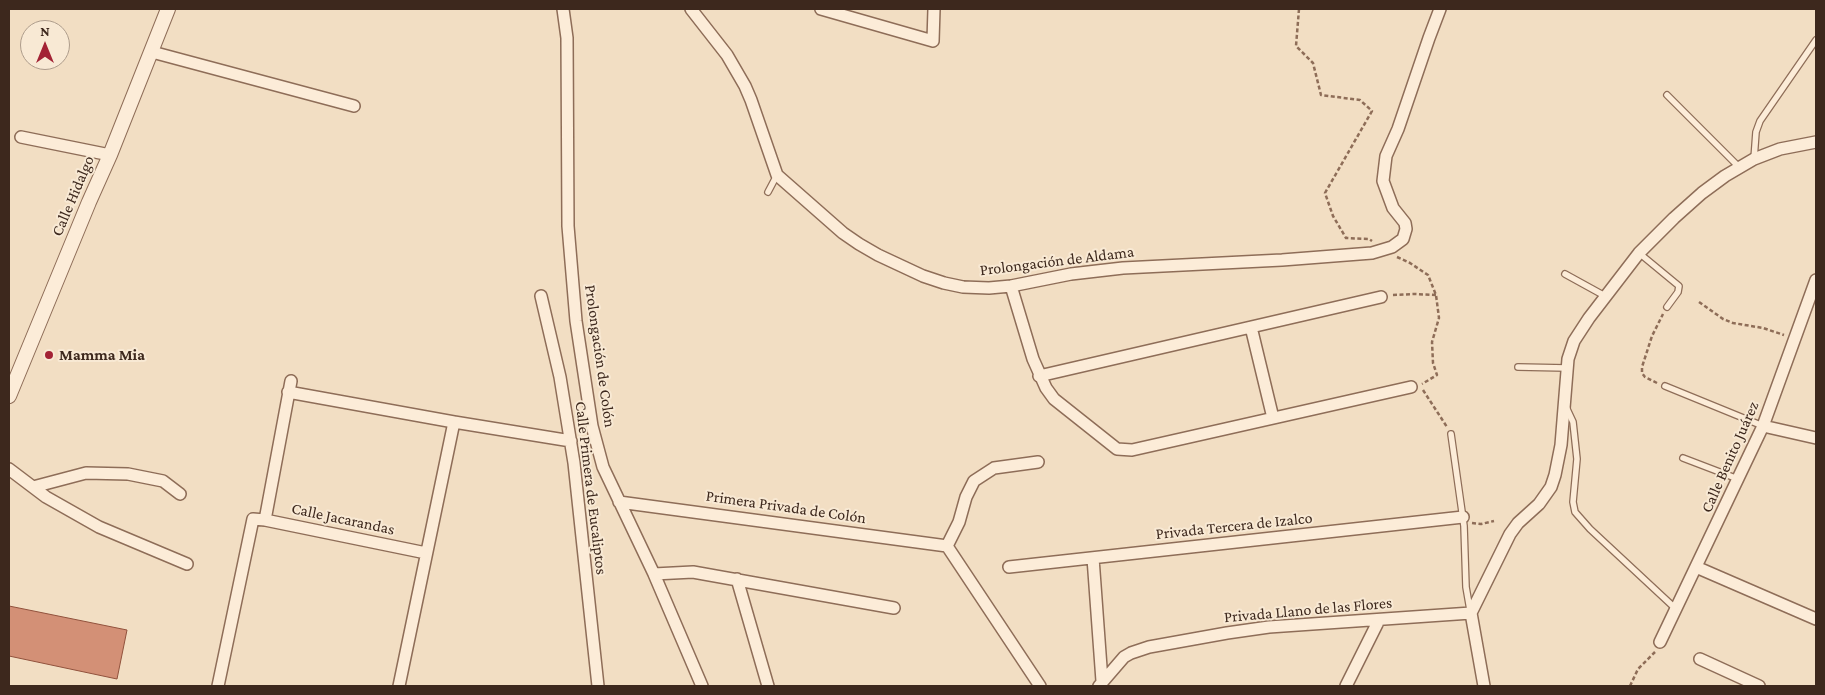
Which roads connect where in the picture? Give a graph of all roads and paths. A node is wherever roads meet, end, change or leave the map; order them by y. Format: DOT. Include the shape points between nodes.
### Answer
graph roads {
  1 [pos="168,9"];
  2 [pos="563,9"];
  3 [pos="691,9"];
  4 [pos="821,9"];
  5 [pos="934,9"];
  6 [pos="1299,9"];
  7 [pos="1440,9"];
  8 [pos="1816,40"];
  9 [pos="152,52"];
  10 [pos="1667,95"];
  11 [pos="354,106"];
  12 [pos="21,137"];
  13 [pos="1816,142"];
  14 [pos="110,155"];
  15 [pos="1754,159"];
  16 [pos="1739,167"];
  17 [pos="777,175"];
  18 [pos="768,192"];
  19 [pos="1382,251"];
  20 [pos="1640,253"];
  21 [pos="1565,274"];
  22 [pos="1816,280"];
  23 [pos="1011,286"];
  24 [pos="1436,294"];
  25 [pos="540,296"];
  26 [pos="1605,296"];
  27 [pos="1381,297"];
  28 [pos="1699,302"];
  29 [pos="1667,306"];
  30 [pos="1251,327"];
  31 [pos="1795,339"];
  32 [pos="1518,367"];
  33 [pos="1567,368"];
  34 [pos="1039,376"];
  35 [pos="1665,386"];
  36 [pos="1411,387"];
  37 [pos="9,396"];
  38 [pos="1564,403"];
  39 [pos="1273,418"];
  40 [pos="454,422"];
  41 [pos="1763,426"];
  42 [pos="1451,434"];
  43 [pos="1816,438"];
  44 [pos="570,441"];
  45 [pos="1682,458"];
  46 [pos="1038,462"];
  47 [pos="9,469"];
  48 [pos="1738,479"];
  49 [pos="33,487"];
  50 [pos="180,494"];
  51 [pos="619,502"];
  52 [pos="266,520"];
  53 [pos="1466,520"];
  54 [pos="1494,521"];
  55 [pos="947,546"];
  56 [pos="426,553"];
  57 [pos="1093,558"];
  58 [pos="187,564"];
  59 [pos="1009,567"];
  60 [pos="1696,567"];
  61 [pos="654,574"];
  62 [pos="737,579"];
  63 [pos="894,608"];
  64 [pos="1676,609"];
  65 [pos="1471,613"];
  66 [pos="1816,619"];
  67 [pos="1379,620"];
  68 [pos="1660,642"];
  69 [pos="1652,656"];
  70 [pos="1700,658"];
  71 [pos="1100,684"];
  72 [pos="218,686"];
  73 [pos="399,686"];
  74 [pos="598,686"];
  75 [pos="702,686"];
  76 [pos="768,686"];
  77 [pos="1040,686"];
  78 [pos="1346,686"];
  79 [pos="1484,686"];
  80 [pos="1630,686"];
  81 [pos="1759,686"];
  1 -- 9 [label="street, Calle Hidalgo"];
  2 -- 51 [label="street, Prolongación de Colón" via="567,48 568,226 576,322 592,426 603,467"];
  3 -- 17 [label="street" via="727,55 745,86"];
  4 -- 5 [label="street" via="933,41"];
  6 -- 19 [label="path" via="1296,46 1313,63 1321,95 1360,100 1372,112 1325,193 1346,238 1369,238"];
  7 -- 19 [label="street, Prolongación de Aldama" via="1386,156 1383,181 1393,208 1405,223 1406,233 1400,242"];
  8 -- 15 [label="lane" via="1760,121"];
  9 -- 11 [label="street"];
  9 -- 14 [label="street, Calle Hidalgo"];
  10 -- 16 [label="lane"];
  12 -- 14 [label="street"];
  13 -- 15 [label="street" via="1780,149"];
  14 -- 37 [label="street, Calle Hidalgo"];
  15 -- 16 [label="street"];
  16 -- 20 [label="street" via="1702,193"];
  17 -- 18 [label="lane"];
  17 -- 23 [label="street, Prolongación de Aldama" via="844,233 901,266 963,287"];
  19 -- 23 [label="street, Prolongación de Aldama" via="1123,268"];
  19 -- 24 [label="path" via="1428,275"];
  20 -- 26 [label="street"];
  20 -- 29 [label="lane" via="1679,286"];
  21 -- 26 [label="lane"];
  22 -- 31 [label="street, Calle Benito Juárez"];
  23 -- 34 [label="street"];
  24 -- 27 [label="path"];
  24 -- 42 [label="path" via="1439,318 1432,342 1437,375 1420,386"];
  25 -- 44 [label="street, Calle Primera de Eucaliptos" via="560,377"];
  26 -- 33 [label="street" via="1574,341"];
  27 -- 30 [label="street"];
  28 -- 31 [label="path" via="1724,320"];
  29 -- 35 [label="path" via="1642,366 1645,377"];
  30 -- 34 [label="street"];
  30 -- 39 [label="street"];
  31 -- 41 [label="street, Calle Benito Juárez"];
  32 -- 33 [label="lane"];
  33 -- 38 [label="street"];
  34 -- 39 [label="street" via="1054,399 1112,446 1124,450"];
  35 -- 41 [label="lane"];
  36 -- 39 [label="street"];
  38 -- 64 [label="lane" via="1572,422 1577,459 1575,512"];
  38 -- 65 [label="street" via="1558,460 1551,487 1510,534"];
  40 -- 44 [label="street"];
  40 -- 52 [label="street" via="289,386"];
  40 -- 56 [label="street"];
  41 -- 43 [label="street"];
  41 -- 48 [label="street, Calle Benito Juárez"];
  42 -- 53 [label="lane"];
  44 -- 74 [label="street, Calle Primera de Eucaliptos"];
  45 -- 48 [label="lane"];
  46 -- 55 [label="street" via="994,468 974,481"];
  47 -- 49 [label="street"];
  48 -- 60 [label="street, Calle Benito Juárez"];
  49 -- 50 [label="street" via="86,473 128,474 163,481"];
  49 -- 58 [label="street" via="99,527"];
  51 -- 55 [label="street, Primera Privada de Colón"];
  51 -- 61 [label="street, Prolongación de Colón"];
  52 -- 56 [label="street, Calle Jacarandas"];
  52 -- 72 [label="street, Calle Jacarandas" via="253,519"];
  53 -- 54 [label="path" via="1482,524"];
  53 -- 57 [label="street, Privada Tercera de Izalco"];
  53 -- 65 [label="lane" via="1466,586"];
  55 -- 77 [label="street"];
  56 -- 73 [label="street"];
  57 -- 59 [label="street, Privada Tercera de Izalco"];
  57 -- 71 [label="street"];
  60 -- 64 [label="street, Calle Benito Juárez"];
  60 -- 66 [label="street"];
  61 -- 62 [label="street" via="692,572"];
  61 -- 75 [label="street, Prolongación de Colón"];
  62 -- 63 [label="street"];
  62 -- 76 [label="street"];
  64 -- 68 [label="street, Calle Benito Juárez"];
  65 -- 67 [label="street, Privada Llano de las Flores"];
  65 -- 79 [label="street"];
  67 -- 71 [label="street, Privada Llano de las Flores" via="1269,627 1149,647 1124,657"];
  67 -- 78 [label="street"];
  69 -- 80 [label="path" via="1638,669"];
  70 -- 81 [label="street"];
}
